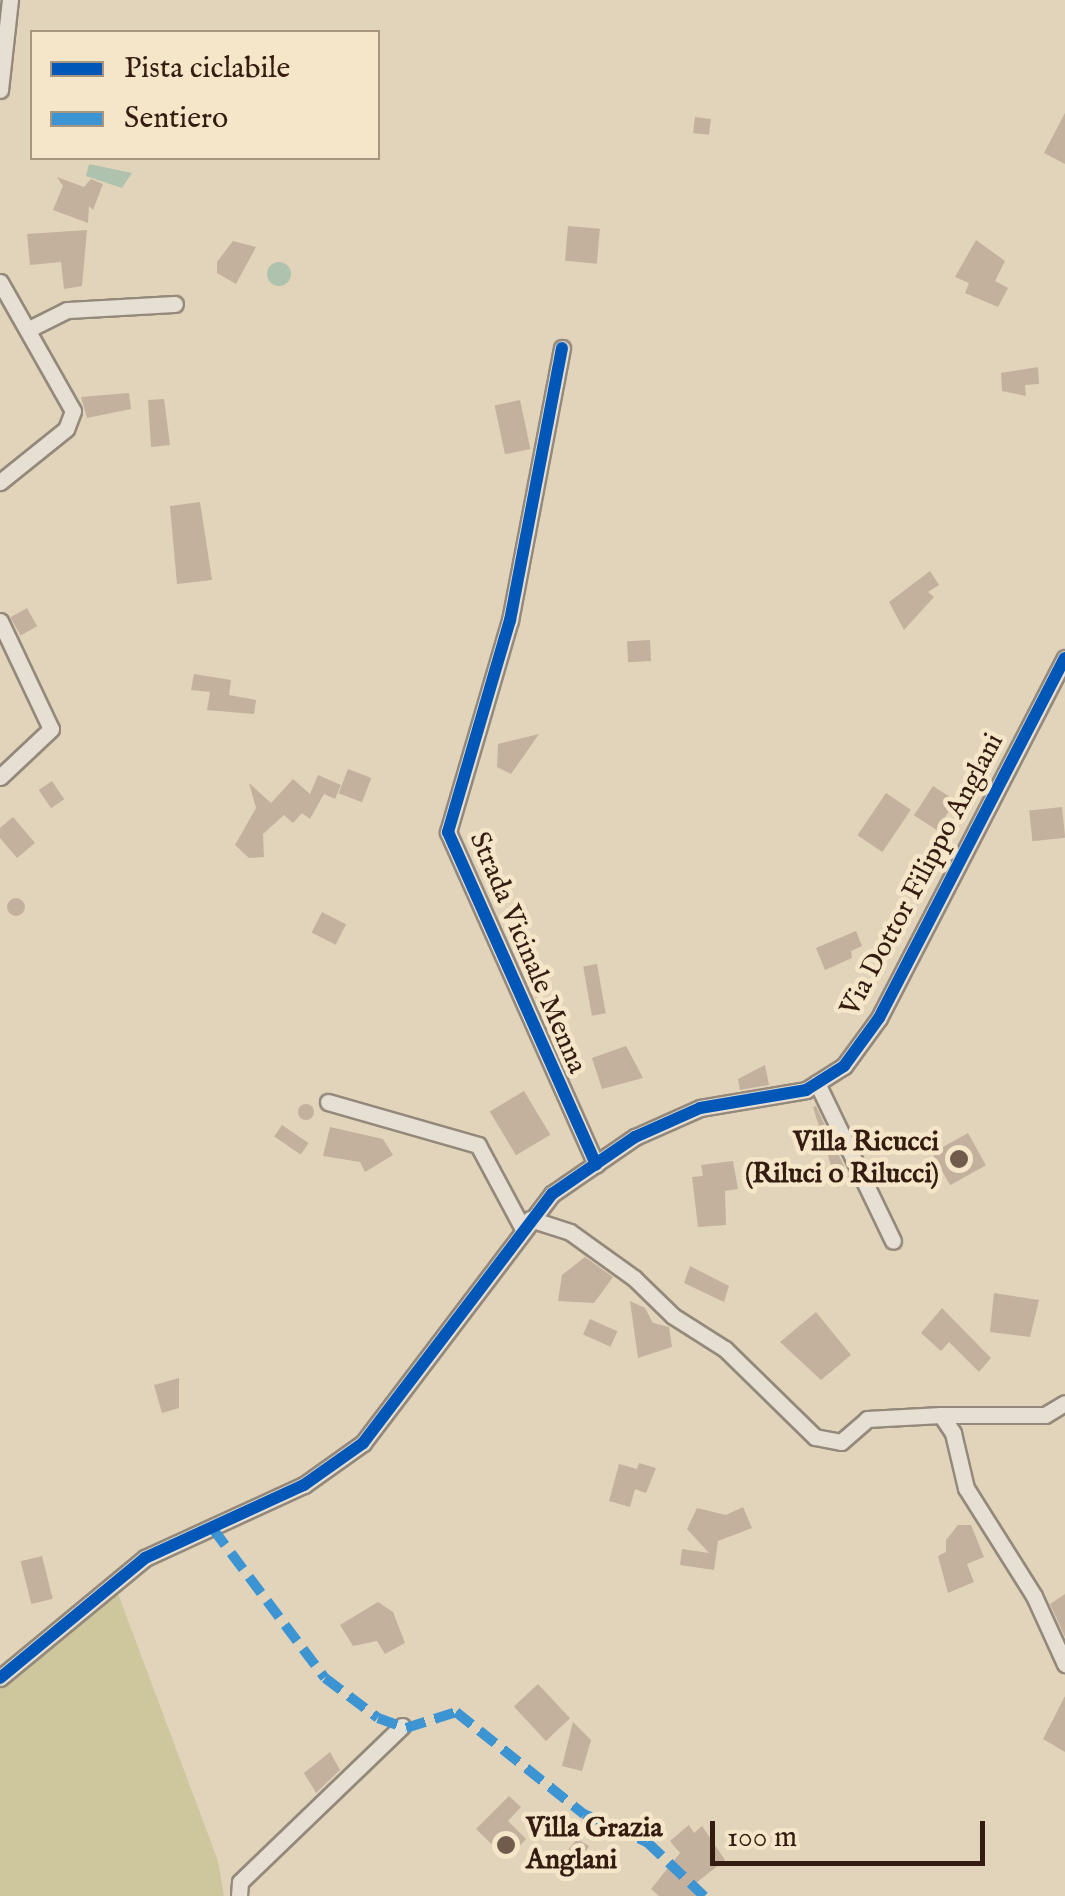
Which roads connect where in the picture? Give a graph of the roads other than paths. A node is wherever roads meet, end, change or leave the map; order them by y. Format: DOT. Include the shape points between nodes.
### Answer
graph roads {
  1 [pos="10,0"];
  2 [pos="0,90"];
  3 [pos="0,282"];
  4 [pos="175,304"];
  5 [pos="28,329"];
  6 [pos="562,348"];
  7 [pos="0,482"];
  8 [pos="0,621"];
  9 [pos="1065,658"];
  10 [pos="0,777"];
  11 [pos="817,1083"];
  12 [pos="328,1102"];
  13 [pos="596,1164"];
  14 [pos="526,1224"];
  15 [pos="893,1240"];
  16 [pos="1065,1403"];
  17 [pos="941,1416"];
  18 [pos="1065,1664"];
  19 [pos="0,1678"];
  20 [pos="402,1726"];
  21 [pos="239,1896"];
  1 -- 2 [label="street"];
  3 -- 5 [label="street"];
  4 -- 5 [label="street" via="67,310"];
  5 -- 7 [label="street" via="73,411 66,430"];
  6 -- 13 [label="street, Strada Vicinale Menna" via="510,620 448,832"];
  8 -- 10 [label="street" via="52,729"];
  9 -- 11 [label="street, Via Dottor Filippo Anglani" via="880,1018 844,1066"];
  11 -- 13 [label="street, Via Dottor Filippo Anglani" via="700,1108 635,1136"];
  11 -- 15 [label="street"];
  12 -- 14 [label="street" via="478,1145"];
  13 -- 14 [label="street, Via Dottor Filippo Anglani" via="552,1194"];
  14 -- 17 [label="street" via="570,1232 634,1278 673,1316 725,1349 815,1436 840,1442 867,1419"];
  14 -- 19 [label="street, Via Dottor Filippo Anglani" via="363,1443 304,1485 145,1558"];
  16 -- 17 [label="street" via="1045,1415"];
  17 -- 18 [label="street" via="953,1433 966,1488 1034,1596"];
  20 -- 21 [label="street" via="240,1882"];
}
